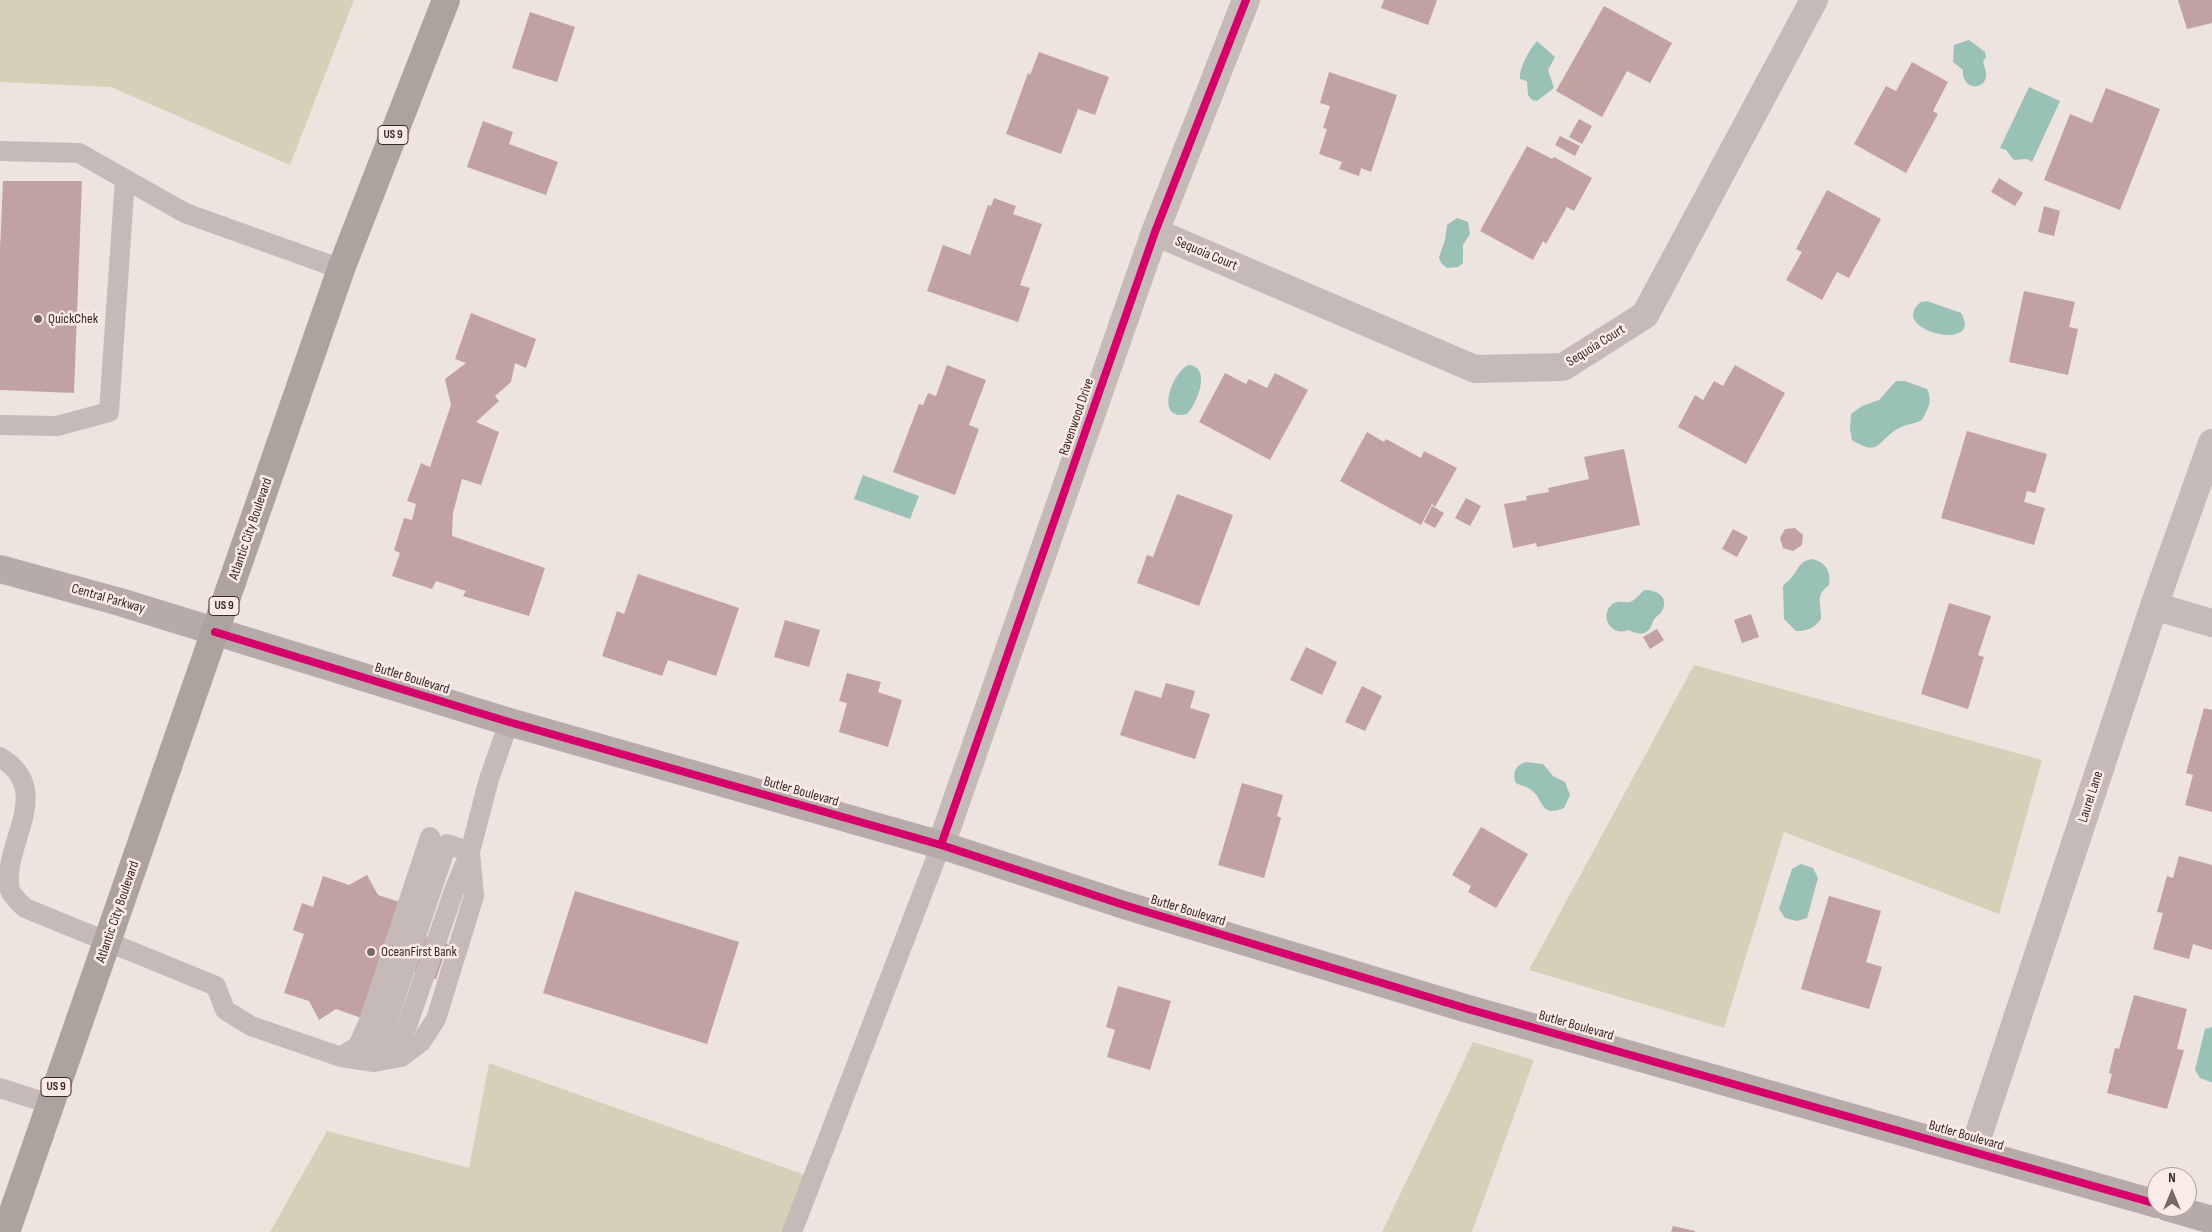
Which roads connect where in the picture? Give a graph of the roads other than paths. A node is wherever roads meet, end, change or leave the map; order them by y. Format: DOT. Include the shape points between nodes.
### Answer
graph roads {
  1 [pos="446,0"];
  2 [pos="1246,0"];
  3 [pos="1814,0"];
  4 [pos="0,151"];
  5 [pos="125,179"];
  6 [pos="1155,232"];
  7 [pos="341,269"];
  8 [pos="0,425"];
  9 [pos="2212,444"];
  10 [pos="0,569"];
  11 [pos="2154,606"];
  12 [pos="2212,623"];
  13 [pos="215,632"];
  14 [pos="509,722"];
  15 [pos="0,757"];
  16 [pos="941,846"];
  17 [pos="470,852"];
  18 [pos="107,942"];
  19 [pos="341,1057"];
  20 [pos="0,1088"];
  21 [pos="50,1104"];
  22 [pos="1973,1151"];
  23 [pos="2147,1201"];
  24 [pos="2197,1216"];
  25 [pos="2212,1220"];
  26 [pos="6,1232"];
  27 [pos="792,1232"];
  1 -- 7 [label="highway, Atlantic City Boulevard / US 9"];
  2 -- 6 [label="street, Ravenwood Drive"];
  3 -- 6 [label="street, Sequoia Court" via="1646,315 1563,367 1475,369"];
  4 -- 5 [label="lane" via="79,153"];
  5 -- 7 [label="lane" via="185,213"];
  5 -- 8 [label="lane" via="109,412 57,426"];
  6 -- 16 [label="street, Ravenwood Drive"];
  7 -- 13 [label="highway, Atlantic City Boulevard / US 9"];
  9 -- 11 [label="street, Laurel Lane"];
  10 -- 13 [label="street, Central Parkway"];
  11 -- 12 [label="street"];
  11 -- 22 [label="street, Laurel Lane"];
  13 -- 14 [label="street, Butler Boulevard"];
  13 -- 18 [label="highway, Atlantic City Boulevard / US 9"];
  14 -- 16 [label="street, Butler Boulevard"];
  14 -- 17 [label="lane" via="489,779"];
  15 -- 18 [label="lane" via="8,762 22,782 25,805 6,868 10,891 24,908"];
  16 -- 22 [label="street, Butler Boulevard" via="1468,1009"];
  16 -- 27 [label="lane"];
  17 -- 19 [label="lane" via="439,840 383,1034 367,1051"];
  17 -- 19 [label="lane" via="474,896 436,1019 421,1042 401,1057 374,1062"];
  18 -- 19 [label="lane" via="216,986 226,1010 251,1026"];
  18 -- 21 [label="highway, Atlantic City Boulevard / US 9"];
  20 -- 21 [label="lane"];
  21 -- 26 [label="highway, Atlantic City Boulevard / US 9"];
  22 -- 23 [label="street, Butler Boulevard"];
  24 -- 25 [label="street"];
}
